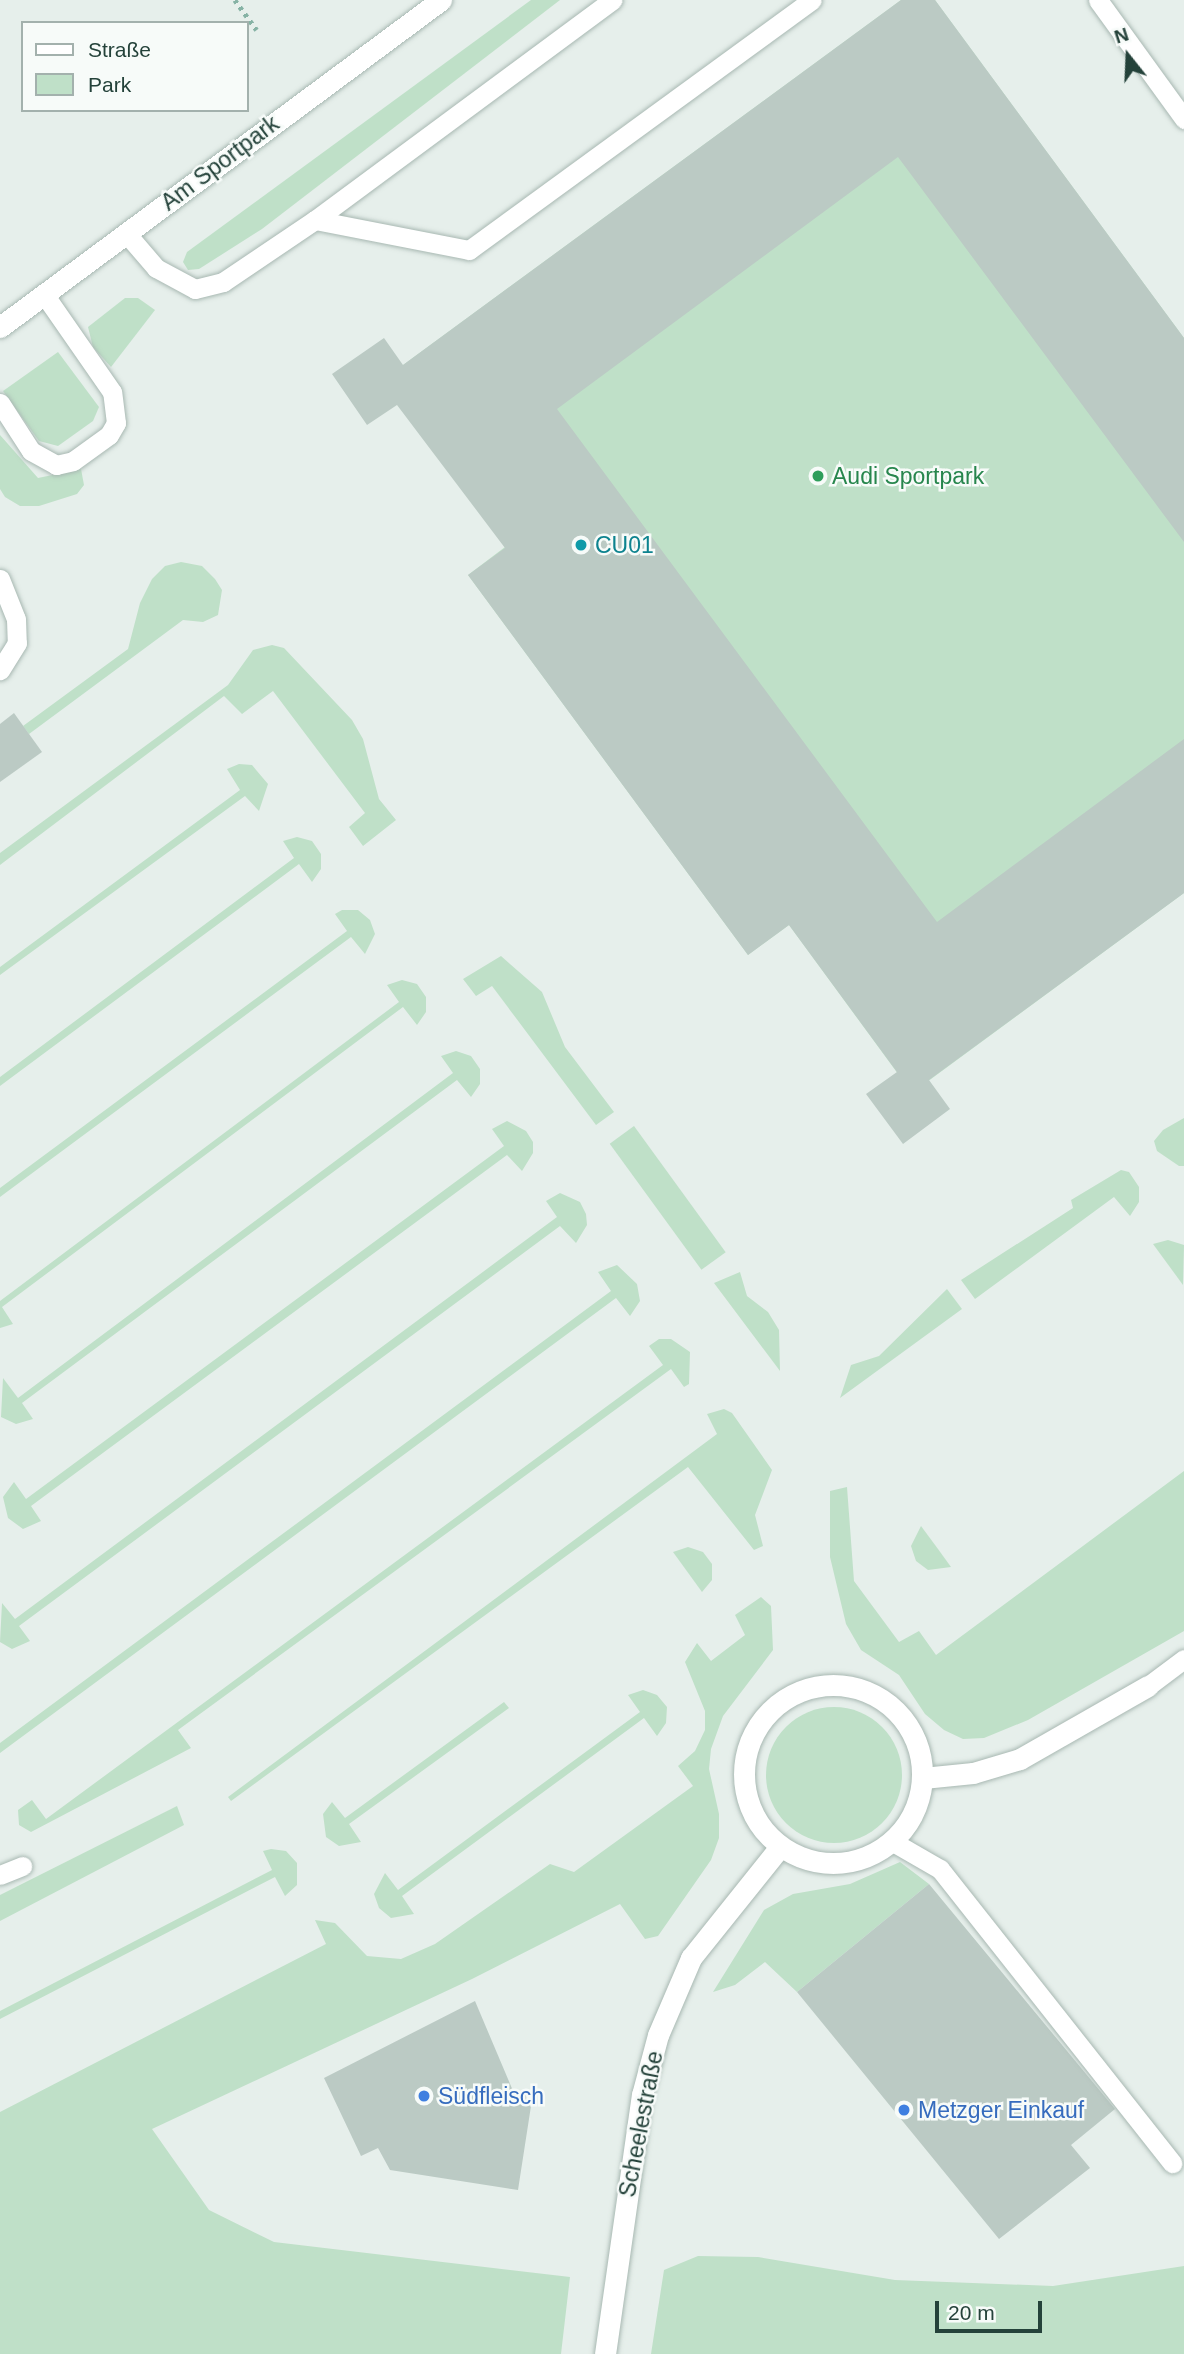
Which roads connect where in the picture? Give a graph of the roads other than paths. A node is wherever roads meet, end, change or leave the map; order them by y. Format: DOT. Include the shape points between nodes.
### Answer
graph roads {
  1 [pos="441,0"];
  2 [pos="612,0"];
  3 [pos="812,0"];
  4 [pos="1098,0"];
  5 [pos="1184,119"];
  6 [pos="315,220"];
  7 [pos="126,233"];
  8 [pos="44,294"];
  9 [pos="0,327"];
  10 [pos="0,403"];
  11 [pos="0,579"];
  12 [pos="0,670"];
  13 [pos="1184,1660"];
  14 [pos="1148,1686"];
  15 [pos="923,1778"];
  16 [pos="892,1842"];
  17 [pos="780,1847"];
  18 [pos="22,1866"];
  19 [pos="0,1875"];
  20 [pos="1172,2163"];
  21 [pos="605,2354"];
  1 -- 7 [label="street, Am Sportpark"];
  2 -- 6 [label="lane"];
  3 -- 6 [label="lane" via="469,250"];
  4 -- 5 [label="lane"];
  6 -- 7 [label="lane" via="223,282 195,289 156,268"];
  7 -- 8 [label="street, Am Sportpark"];
  8 -- 9 [label="street, Am Sportpark"];
  8 -- 10 [label="lane" via="112,393 116,423 109,435 91,448 56,465 32,451"];
  11 -- 12 [label="lane" via="16,619 17,643"];
  13 -- 14 [label="lane"];
  14 -- 15 [label="street" via="1020,1759 973,1773"];
  15 -- 16 [label="street" via="919,1802"];
  15 -- 17 [label="street" via="919,1748 905,1720 883,1700 855,1687 825,1685 795,1693 769,1710 752,1736 743,1766 746,1796 758,1825"];
  16 -- 17 [label="street" via="867,1858 837,1864 807,1861"];
  16 -- 20 [label="lane" via="940,1869"];
  17 -- 21 [label="street, Scheelestraße" via="691,1958 658,2035 642,2095"];
  18 -- 19 [label="lane"];
}
